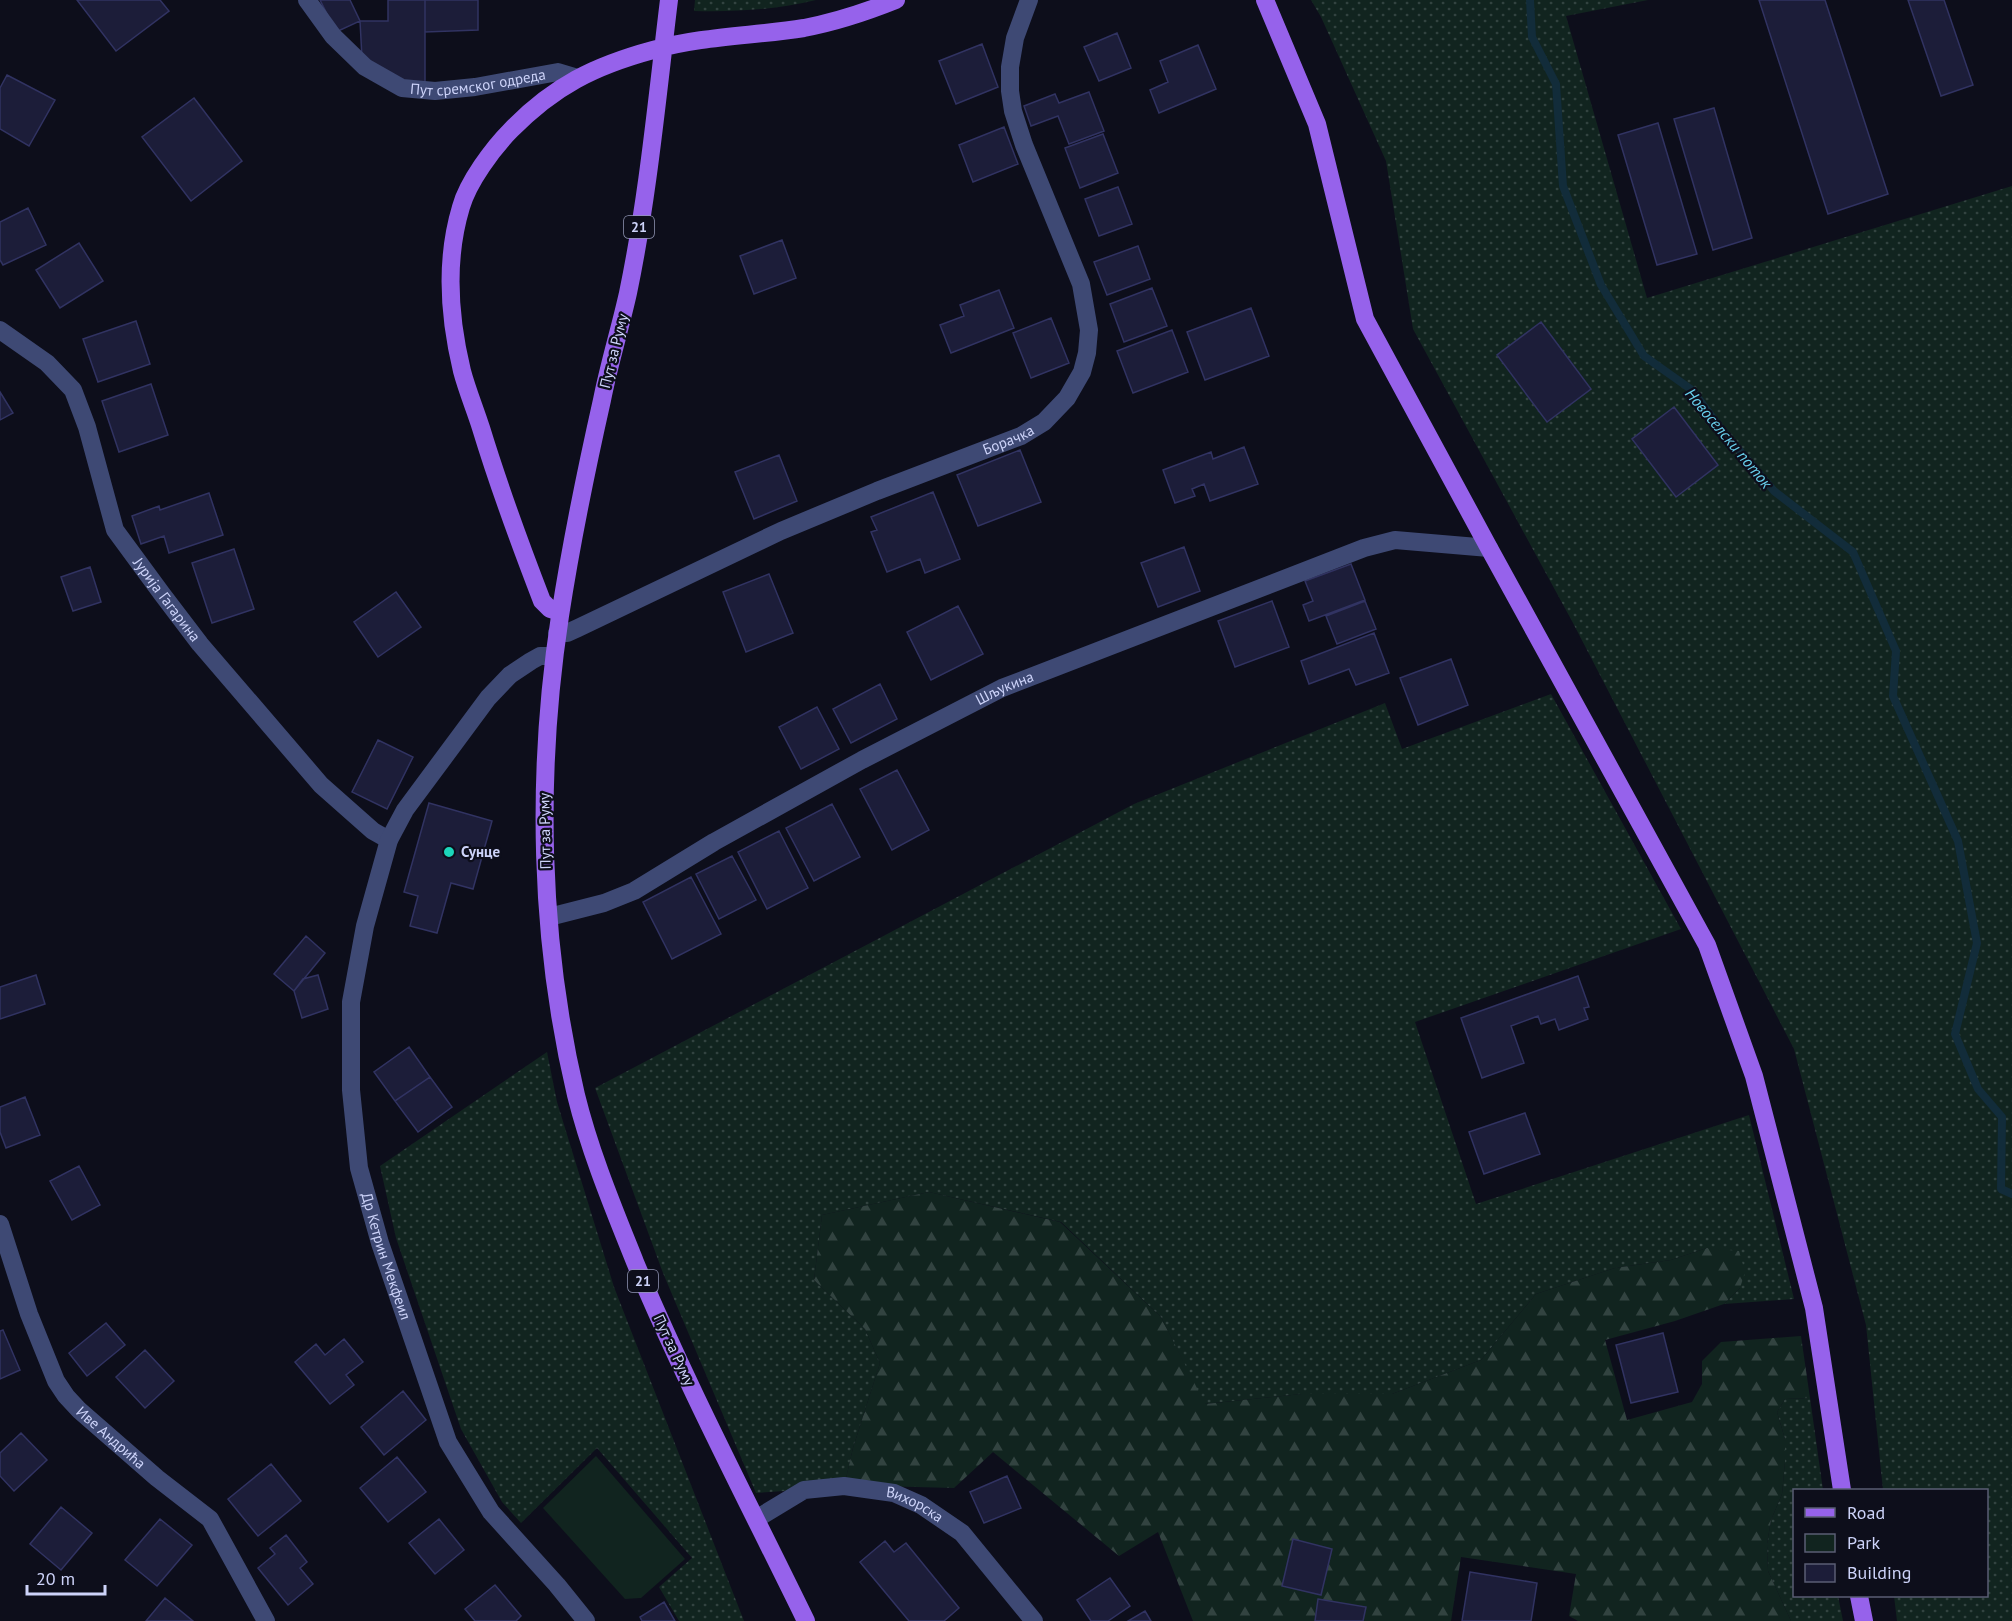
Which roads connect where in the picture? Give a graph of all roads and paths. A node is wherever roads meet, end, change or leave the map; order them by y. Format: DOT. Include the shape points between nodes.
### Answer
graph roads {
  1 [pos="307,0"];
  2 [pos="896,0"];
  3 [pos="1029,0"];
  4 [pos="1265,0"];
  5 [pos="669,1"];
  6 [pos="578,78"];
  7 [pos="0,330"];
  8 [pos="1489,548"];
  9 [pos="560,612"];
  10 [pos="557,633"];
  11 [pos="554,656"];
  12 [pos="389,840"];
  13 [pos="549,917"];
  14 [pos="0,1224"];
  15 [pos="1842,1489"];
  16 [pos="756,1518"];
  17 [pos="1858,1597"];
  18 [pos="266,1621"];
  19 [pos="586,1621"];
  20 [pos="806,1621"];
  21 [pos="1034,1621"];
  22 [pos="1864,1621"];
  1 -- 6 [label="street, Пут сремског одреда" via="333,36 365,67 402,88 465,88 558,72"];
  2 -- 6 [label="main road" via="864,13 804,28 656,49"];
  3 -- 10 [label="street, Борачка" via="1010,67 1013,111 1081,284 1089,330 1082,372 1066,398 1044,422 1021,436 802,522 572,630"];
  4 -- 8 [label="main road" via="1317,124 1365,319"];
  5 -- 9 [label="main road, Пут за Руму / 21" via="628,292 602,398"];
  6 -- 9 [label="main road" via="530,111 495,147 461,205 451,262 451,302 463,373 498,486 542,602"];
  7 -- 12 [label="street, Јурија Гагарина" via="47,363 73,390 115,530 207,653 321,785 373,831"];
  8 -- 13 [label="street, Шљукина" via="1395,540 1364,548 1002,688 842,771 634,891"];
  8 -- 15 [label="main road" via="1707,945 1754,1076 1814,1308"];
  9 -- 10 [label="main road, Пут за Руму / 21"];
  10 -- 11 [label="main road, Пут за Руму / 21"];
  11 -- 12 [label="street, Др Кетрин Мекфеил" via="531,661 510,675 488,698 405,810"];
  11 -- 13 [label="main road, Пут за Руму / 21" via="544,796"];
  12 -- 19 [label="street, Др Кетрин Мекфеил" via="365,926 351,1002 351,1090 359,1168 380,1243 448,1442 491,1512"];
  13 -- 16 [label="main road, Пут за Руму / 21" via="562,1021 594,1158 649,1294"];
  14 -- 18 [label="street, Иве Андрића" via="29,1314 66,1396 156,1478 210,1519"];
  16 -- 20 [label="main road, Пут за Руму / 21"];
  16 -- 21 [label="street, Вихорска" via="804,1490 844,1486 894,1493 921,1505 962,1533"];
  17 -- 22 [label="main road"];
}
